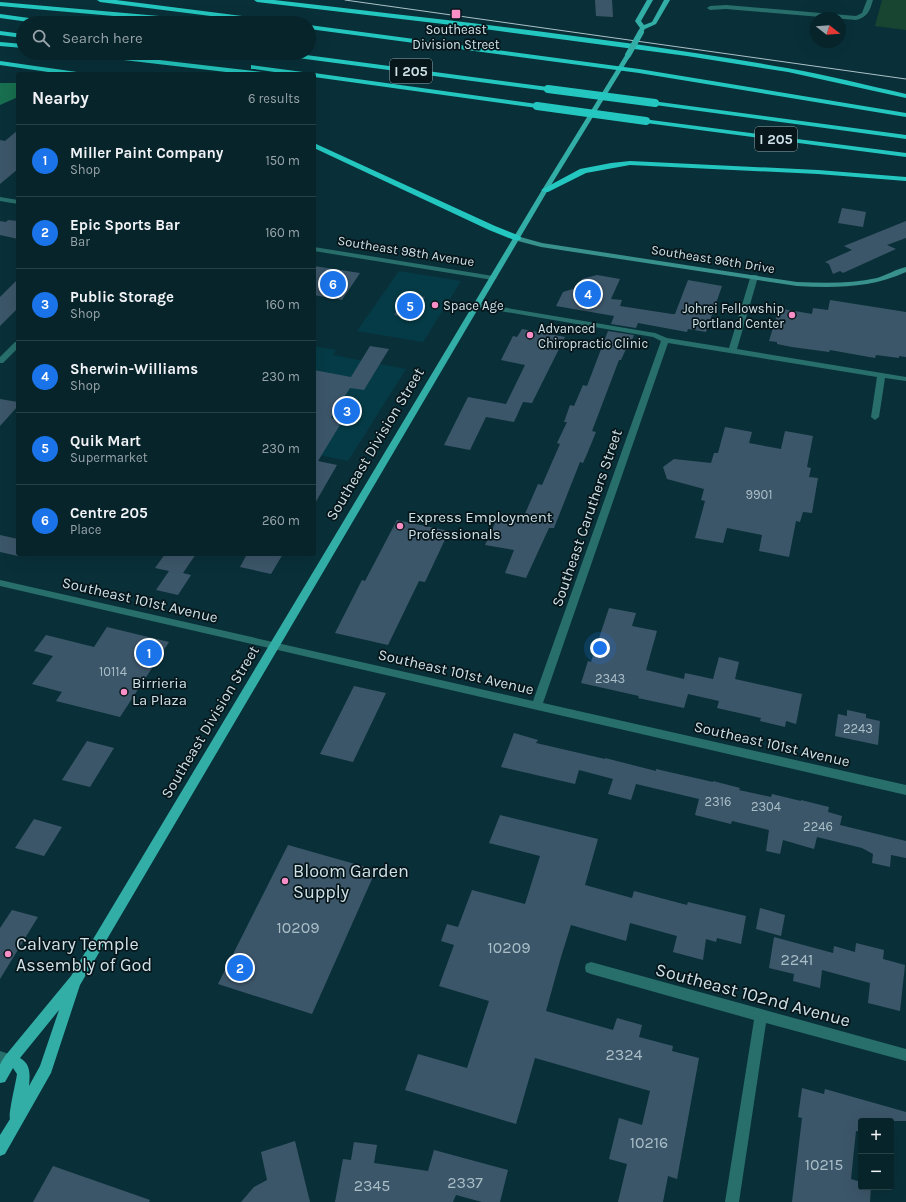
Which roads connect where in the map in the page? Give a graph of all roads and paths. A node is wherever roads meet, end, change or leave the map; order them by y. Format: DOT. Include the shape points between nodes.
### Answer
graph roads {
  1 [pos="100,0"];
  2 [pos="257,0"];
  3 [pos="650,0"];
  4 [pos="667,0"];
  5 [pos="870,0"];
  6 [pos="0,4"];
  7 [pos="710,8"];
  8 [pos="0,16"];
  9 [pos="136,16"];
  10 [pos="227,16"];
  11 [pos="16,18"];
  12 [pos="316,28"];
  13 [pos="642,30"];
  14 [pos="0,33"];
  15 [pos="16,35"];
  16 [pos="0,44"];
  17 [pos="16,45"];
  18 [pos="316,58"];
  19 [pos="141,60"];
  20 [pos="200,60"];
  21 [pos="0,63"];
  22 [pos="620,68"];
  23 [pos="62,72"];
  24 [pos="245,72"];
  25 [pos="288,72"];
  26 [pos="316,76"];
  27 [pos="316,80"];
  28 [pos="348,81"];
  29 [pos="906,96"];
  30 [pos="906,115"];
  31 [pos="906,137"];
  32 [pos="316,146"];
  33 [pos="906,156"];
  34 [pos="906,179"];
  35 [pos="545,190"];
  36 [pos="0,199"];
  37 [pos="16,202"];
  38 [pos="517,238"];
  39 [pos="316,249"];
  40 [pos="906,269"];
  41 [pos="754,277"];
  42 [pos="493,278"];
  43 [pos="477,305"];
  44 [pos="664,340"];
  45 [pos="16,346"];
  46 [pos="732,351"];
  47 [pos="0,362"];
  48 [pos="881,375"];
  49 [pos="906,379"];
  50 [pos="875,417"];
  51 [pos="0,583"];
  52 [pos="274,646"];
  53 [pos="537,706"];
  54 [pos="906,790"];
  55 [pos="591,968"];
  56 [pos="76,980"];
  57 [pos="761,1016"];
  58 [pos="906,1055"];
  59 [pos="5,1058"];
  60 [pos="0,1077"];
  61 [pos="10,1131"];
  62 [pos="0,1149"];
  63 [pos="732,1202"];
  1 -- 10 [label="highway"];
  2 -- 29 [label="highway" via="703,56 788,70"];
  3 -- 13 [label="main road, Southeast Division Street" via="638,21"];
  4 -- 13 [label="main road, Southeast Division Street" via="654,23"];
  5 -- 7 [label="street" via="866,13 860,17"];
  6 -- 9 [label="highway"];
  8 -- 11 [label="highway"];
  12 -- 22 [label="highway"];
  13 -- 22 [label="main road, Southeast Division Street, bridge"];
  14 -- 15 [label="highway"];
  16 -- 17 [label="highway"];
  18 -- 31 [label="highway, I 205, bridge"];
  19 -- 24 [label="highway"];
  20 -- 25 [label="highway"];
  21 -- 23 [label="highway"];
  22 -- 30 [label="highway"];
  22 -- 35 [label="main road, Southeast Division Street"];
  26 -- 28 [label="highway, I 205"];
  27 -- 28 [label="highway"];
  28 -- 33 [label="highway, I 205, bridge"];
  32 -- 38 [label="highway"];
  34 -- 35 [label="highway" via="811,171 630,163 611,164 582,171"];
  35 -- 38 [label="main road, Southeast Division Street"];
  36 -- 37 [label="street"];
  38 -- 41 [label="street, Southeast 96th Drive" via="541,245"];
  38 -- 42 [label="main road, Southeast Division Street"];
  39 -- 42 [label="street, Southeast 98th Avenue"];
  40 -- 41 [label="street, Southeast 96th Drive" via="876,280 843,284 812,285"];
  41 -- 46 [label="street"];
  42 -- 43 [label="main road, Southeast Division Street"];
  43 -- 44 [label="street" via="655,335"];
  43 -- 52 [label="main road, Southeast Division Street"];
  44 -- 46 [label="street"];
  44 -- 53 [label="street, Southeast Caruthers Street"];
  45 -- 47 [label="street"];
  46 -- 48 [label="street"];
  48 -- 49 [label="street"];
  48 -- 50 [label="street"];
  51 -- 52 [label="street, Southeast 101st Avenue"];
  52 -- 53 [label="street, Southeast 101st Avenue"];
  52 -- 56 [label="main road, Southeast Division Street"];
  53 -- 54 [label="street, Southeast 101st Avenue"];
  55 -- 57 [label="street, Southeast 102nd Avenue"];
  56 -- 59 [label="main road, Southeast Division Street"];
  56 -- 61 [label="main road, Southeast Division Street" via="46,1069"];
  57 -- 58 [label="street, Southeast 102nd Avenue"];
  57 -- 63 [label="street"];
  59 -- 60 [label="main road, Southeast Division Street"];
  59 -- 61 [label="main road" via="18,1064 24,1073"];
  61 -- 62 [label="main road, Southeast Division Street"];
}
